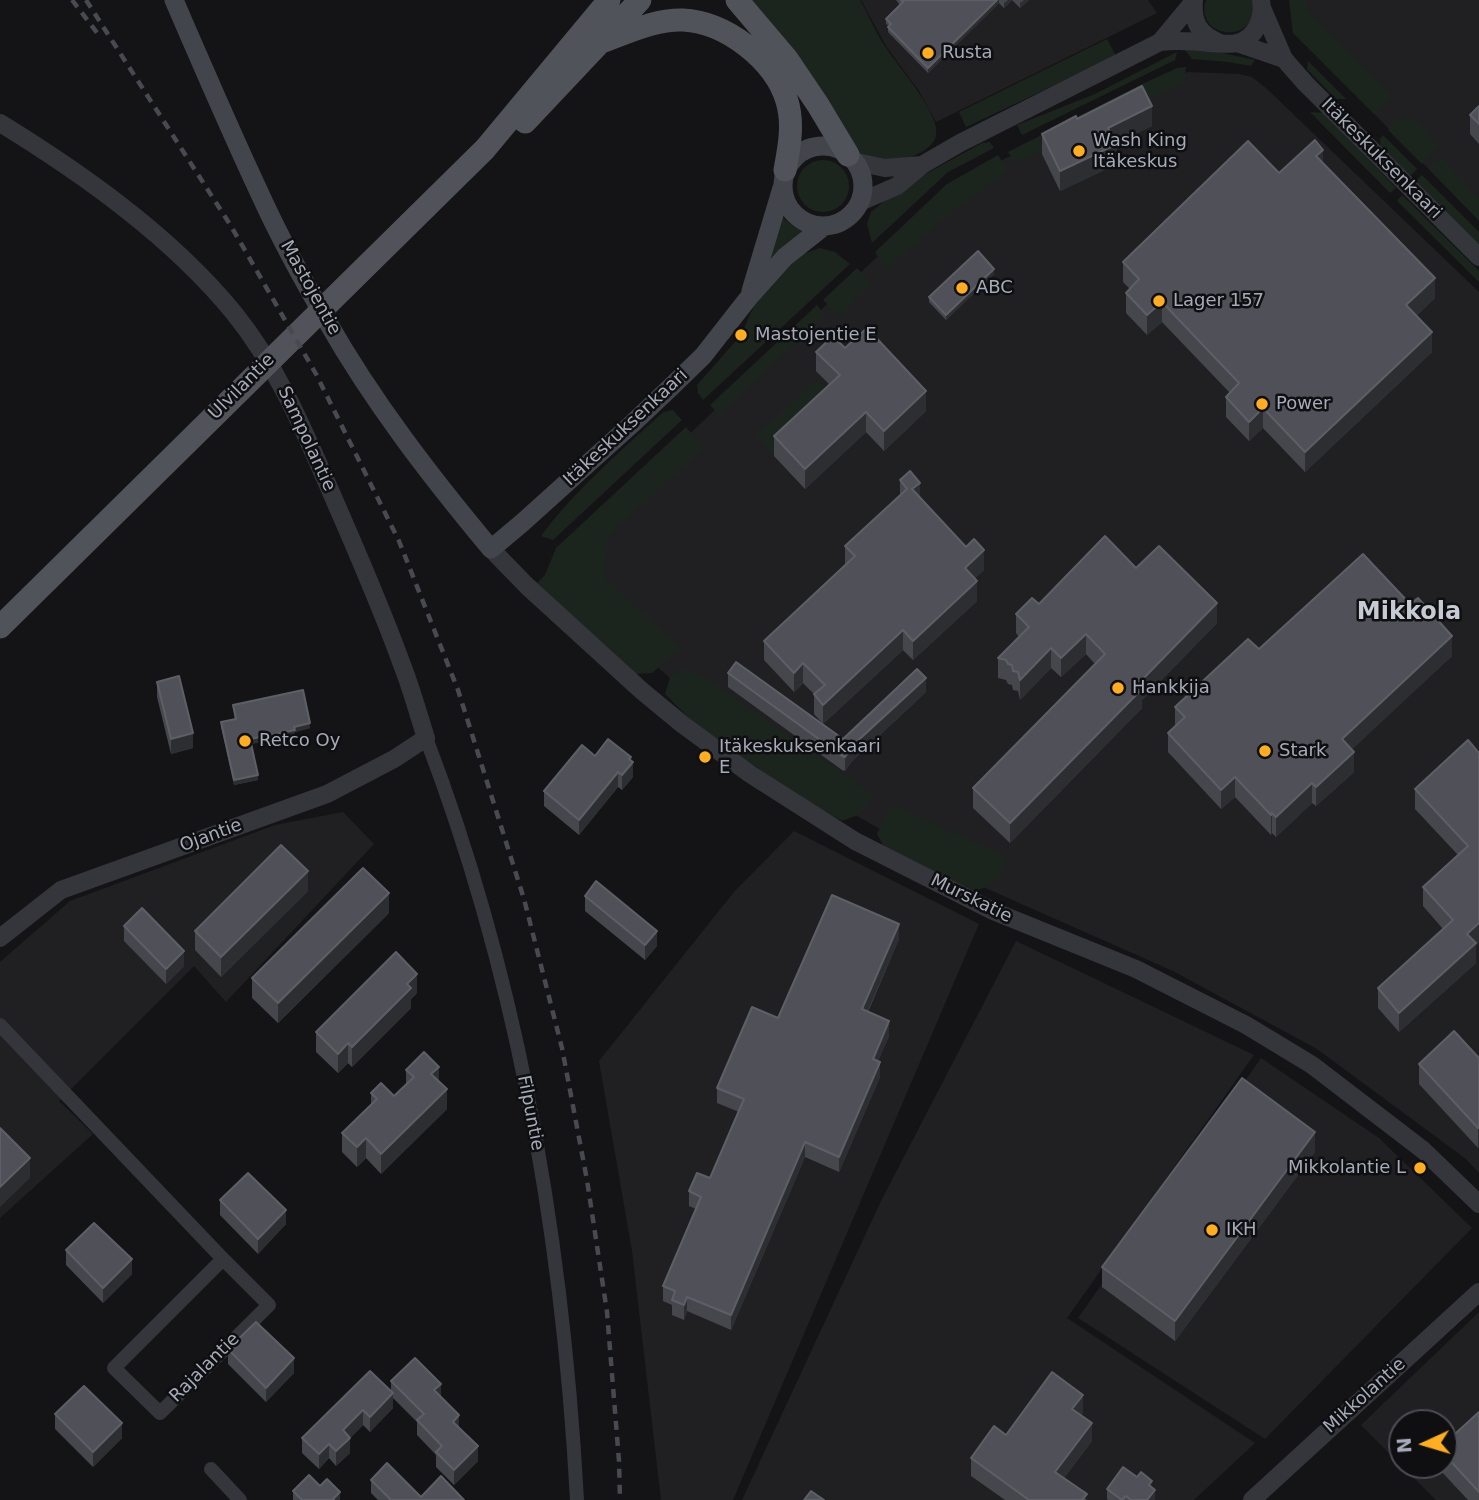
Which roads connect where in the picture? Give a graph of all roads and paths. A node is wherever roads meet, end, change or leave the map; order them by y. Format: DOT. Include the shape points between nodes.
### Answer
graph roads {
  1 [pos="174,0"];
  2 [pos="640,0"];
  3 [pos="737,0"];
  4 [pos="1194,1"];
  5 [pos="1262,5"];
  6 [pos="602,6"];
  7 [pos="601,42"];
  8 [pos="1160,43"];
  9 [pos="1228,43"];
  10 [pos="1284,59"];
  11 [pos="0,123"];
  12 [pos="485,149"];
  13 [pos="852,158"];
  14 [pos="922,165"];
  15 [pos="784,179"];
  16 [pos="860,202"];
  17 [pos="823,227"];
  18 [pos="1479,257"];
  19 [pos="750,296"];
  20 [pos="491,549"];
  21 [pos="0,627"];
  22 [pos="426,738"];
  23 [pos="0,939"];
  24 [pos="0,1025"];
  25 [pos="1479,1204"];
  26 [pos="223,1259"];
  27 [pos="1479,1292"];
  28 [pos="211,1469"];
  29 [pos="240,1500"];
  30 [pos="577,1500"];
  31 [pos="1252,1500"];
  1 -- 20 [label="main road, Mastojentie" via="261,196 328,323 404,439"];
  2 -- 7 [label="main road, Ulvilantie"];
  3 -- 13 [label="main road" via="787,59"];
  4 -- 8 [label="street, Itäkeskuksenkaari"];
  4 -- 9 [label="street" via="1198,27 1208,37"];
  5 -- 9 [label="street" via="1259,25 1250,36"];
  5 -- 10 [label="street, Itäkeskuksenkaari"];
  6 -- 12 [label="main road, Ulvilantie"];
  7 -- 12 [label="main road, Ulvilantie" via="526,121"];
  7 -- 15 [label="main road" via="657,22 684,20 727,32 747,46 767,66 787,101 791,120"];
  8 -- 9 [label="street, Itäkeskuksenkaari"];
  8 -- 14 [label="street, Itäkeskuksenkaari"];
  9 -- 10 [label="street, Itäkeskuksenkaari"];
  10 -- 18 [label="street, Itäkeskuksenkaari"];
  11 -- 22 [label="street, Sampolantie" via="87,179 159,237 192,266 259,345 338,509 401,662"];
  12 -- 21 [label="main road, Ulvilantie"];
  13 -- 14 [label="street, Itäkeskuksenkaari" via="885,168"];
  13 -- 15 [label="main road" via="837,148 813,147 792,160"];
  13 -- 16 [label="main road" via="862,175"];
  14 -- 16 [label="street, Itäkeskuksenkaari" via="897,186"];
  15 -- 17 [label="main road" via="786,203 794,216"];
  15 -- 19 [label="main road, Itäkeskuksenkaari"];
  16 -- 17 [label="main road" via="850,217"];
  17 -- 19 [label="main road, Itäkeskuksenkaari" via="785,257"];
  19 -- 20 [label="main road, Itäkeskuksenkaari" via="703,356"];
  20 -- 25 [label="street, Murskatie" via="642,691 750,775 855,841 993,911 1136,969 1246,1025 1312,1065 1408,1138"];
  22 -- 23 [label="street, Ojantie" via="327,794 61,890"];
  22 -- 30 [label="street, Filpuntie" via="461,833 516,1040 552,1233"];
  24 -- 26 [label="street, Rajalantie"];
  26 -- 26 [label="street, Rajalantie" via="269,1305 160,1413 114,1368"];
  27 -- 31 [label="street, Mikkolantie"];
  28 -- 29 [label="street"];
}
